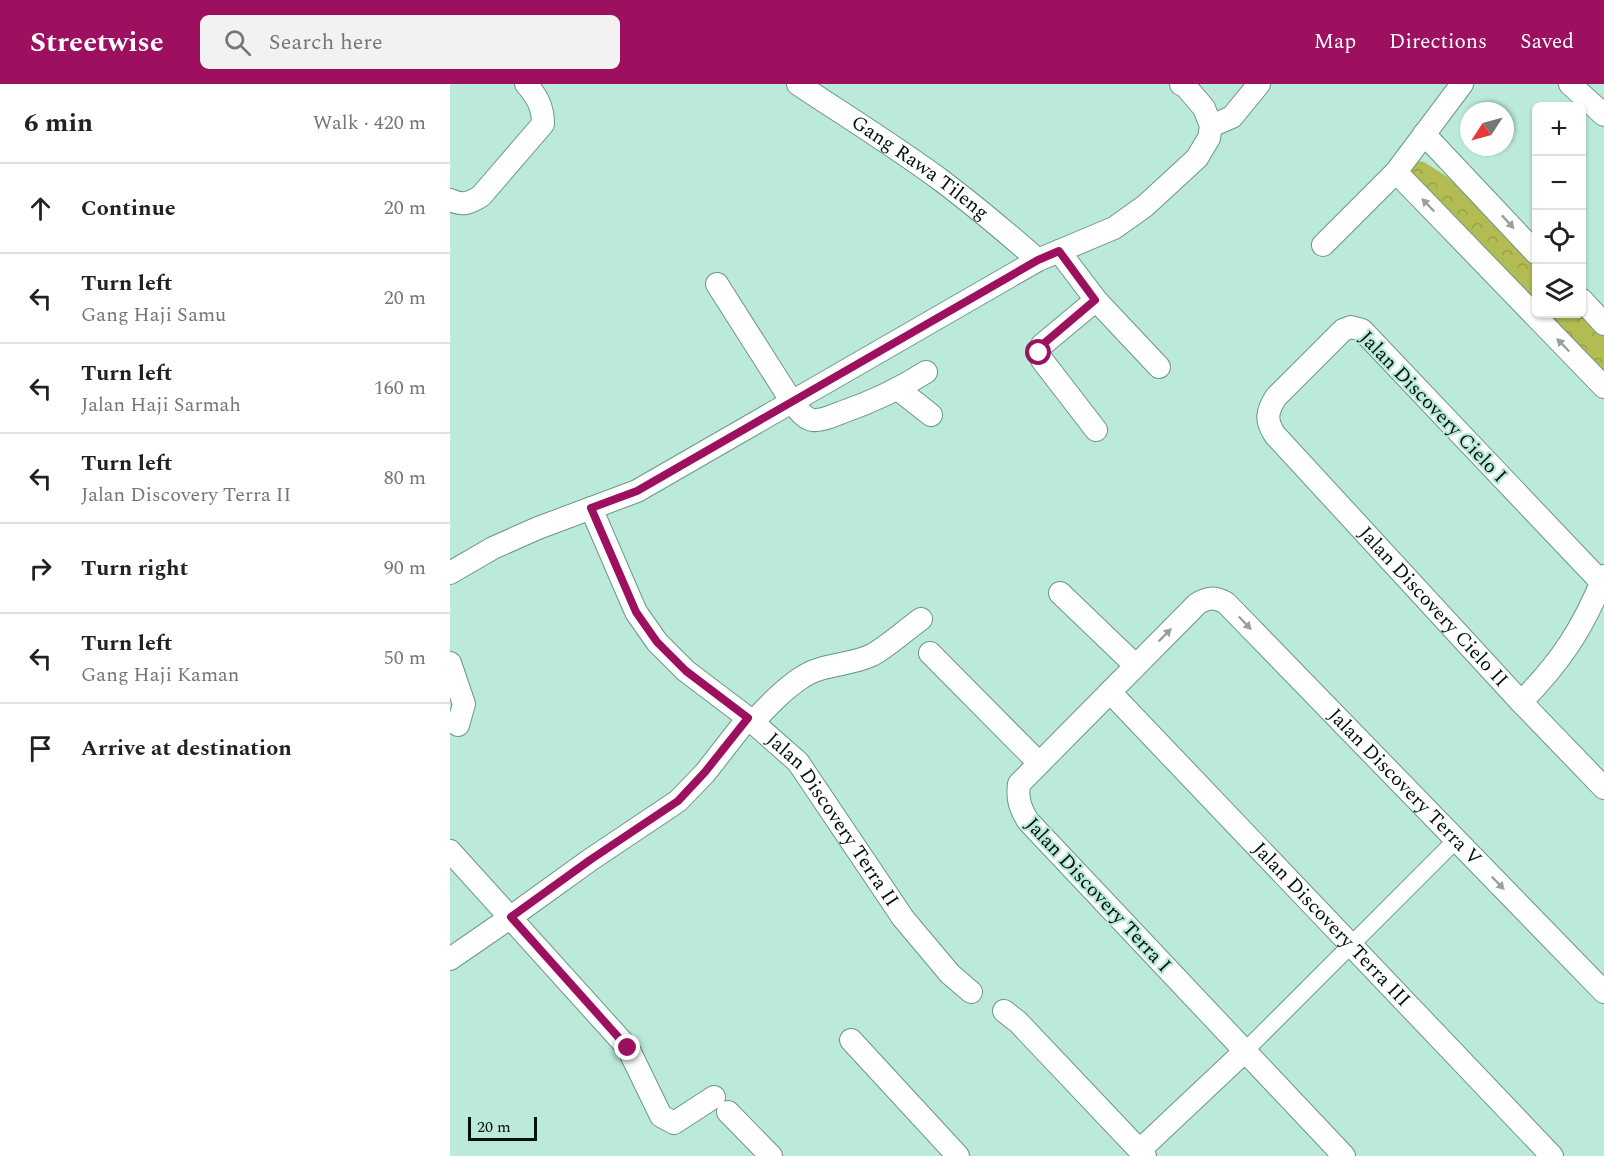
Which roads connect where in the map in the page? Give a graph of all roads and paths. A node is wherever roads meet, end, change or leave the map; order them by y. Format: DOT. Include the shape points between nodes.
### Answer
graph roads {
  1 [pos="526,84"];
  2 [pos="798,84"];
  3 [pos="1181,84"];
  4 [pos="1259,84"];
  5 [pos="1462,84"];
  6 [pos="1570,84"];
  7 [pos="1604,115"];
  8 [pos="1211,126"];
  9 [pos="1424,134"];
  10 [pos="1396,172"];
  11 [pos="451,200"];
  12 [pos="1323,245"];
  13 [pos="1532,249"];
  14 [pos="1059,251"];
  15 [pos="1038,260"];
  16 [pos="717,284"];
  17 [pos="1095,300"];
  18 [pos="1586,305"];
  19 [pos="1604,324"];
  20 [pos="1159,367"];
  21 [pos="926,372"];
  22 [pos="1604,387"];
  23 [pos="898,389"];
  24 [pos="792,402"];
  25 [pos="931,415"];
  26 [pos="1268,422"];
  27 [pos="1096,430"];
  28 [pos="591,508"];
  29 [pos="450,573"];
  30 [pos="1603,581"];
  31 [pos="1060,593"];
  32 [pos="1197,604"];
  33 [pos="921,619"];
  34 [pos="930,652"];
  35 [pos="450,663"];
  36 [pos="1135,665"];
  37 [pos="1110,692"];
  38 [pos="1521,702"];
  39 [pos="751,720"];
  40 [pos="458,725"];
  41 [pos="1039,764"];
  42 [pos="1604,788"];
  43 [pos="1456,840"];
  44 [pos="450,851"];
  45 [pos="511,917"];
  46 [pos="1351,945"];
  47 [pos="450,959"];
  48 [pos="971,992"];
  49 [pos="1604,992"];
  50 [pos="1004,1011"];
  51 [pos="851,1040"];
  52 [pos="1244,1052"];
  53 [pos="1143,1153"];
  54 [pos="771,1156"];
  55 [pos="958,1156"];
  56 [pos="1344,1156"];
  57 [pos="1552,1156"];
  1 -- 11 [label="street" via="539,101 543,124 481,196 461,204"];
  2 -- 15 [label="street, Gang Rawa Tileng" via="941,180"];
  3 -- 8 [label="street" via="1204,108"];
  4 -- 8 [label="street" via="1232,117"];
  5 -- 9 [label="street"];
  6 -- 7 [label="street"];
  8 -- 14 [label="street" via="1197,158 1145,206 1114,228"];
  9 -- 10 [label="street"];
  9 -- 13 [label="street, one-way"];
  10 -- 12 [label="street"];
  22 -- 10 [label="street, one-way"];
  14 -- 15 [label="street"];
  14 -- 17 [label="street"];
  15 -- 24 [label="street"];
  16 -- 24 [label="street"];
  17 -- 20 [label="street"];
  17 -- 27 [label="street" via="1042,345 1039,353"];
  18 -- 19 [label="street"];
  21 -- 23 [label="street"];
  23 -- 24 [label="street" via="814,421"];
  23 -- 25 [label="street"];
  24 -- 28 [label="street" via="637,491"];
  26 -- 30 [label="street, Jalan Discovery Cielo I" via="1276,397 1343,330 1362,330"];
  26 -- 38 [label="street, Jalan Discovery Cielo II" via="1275,435"];
  28 -- 29 [label="street" via="493,548"];
  28 -- 39 [label="street, Jalan Discovery Terra II" via="636,612 657,642 686,671"];
  30 -- 38 [label="street" via="1567,649"];
  31 -- 36 [label="street"];
  36 -- 32 [label="street, Jalan Discovery Terra I, one-way"];
  32 -- 43 [label="street, Jalan Discovery Terra V, one-way" via="1212,598 1226,603"];
  33 -- 39 [label="street" via="873,654 803,676"];
  34 -- 41 [label="street"];
  35 -- 40 [label="street" via="464,704"];
  36 -- 37 [label="street, Jalan Discovery Terra I"];
  37 -- 41 [label="street, Jalan Discovery Terra I"];
  37 -- 46 [label="street, Jalan Discovery Terra III"];
  38 -- 42 [label="street, Jalan Discovery Cielo II"];
  39 -- 45 [label="street" via="678,801"];
  39 -- 48 [label="street, Jalan Discovery Terra II" via="798,762 903,918 950,974"];
  41 -- 52 [label="street, Jalan Discovery Terra I" via="1019,784 1017,797 1028,821"];
  43 -- 46 [label="street"];
  43 -- 49 [label="street, Jalan Discovery Terra V, one-way"];
  44 -- 45 [label="street"];
  45 -- 47 [label="street"];
  45 -- 54 [label="street" via="628,1048 661,1116 674,1123 721,1105"];
  46 -- 52 [label="street"];
  46 -- 57 [label="street, Jalan Discovery Terra III"];
  50 -- 53 [label="street"];
  51 -- 55 [label="street"];
  52 -- 53 [label="street"];
  52 -- 56 [label="street, Jalan Discovery Terra I"];
}
